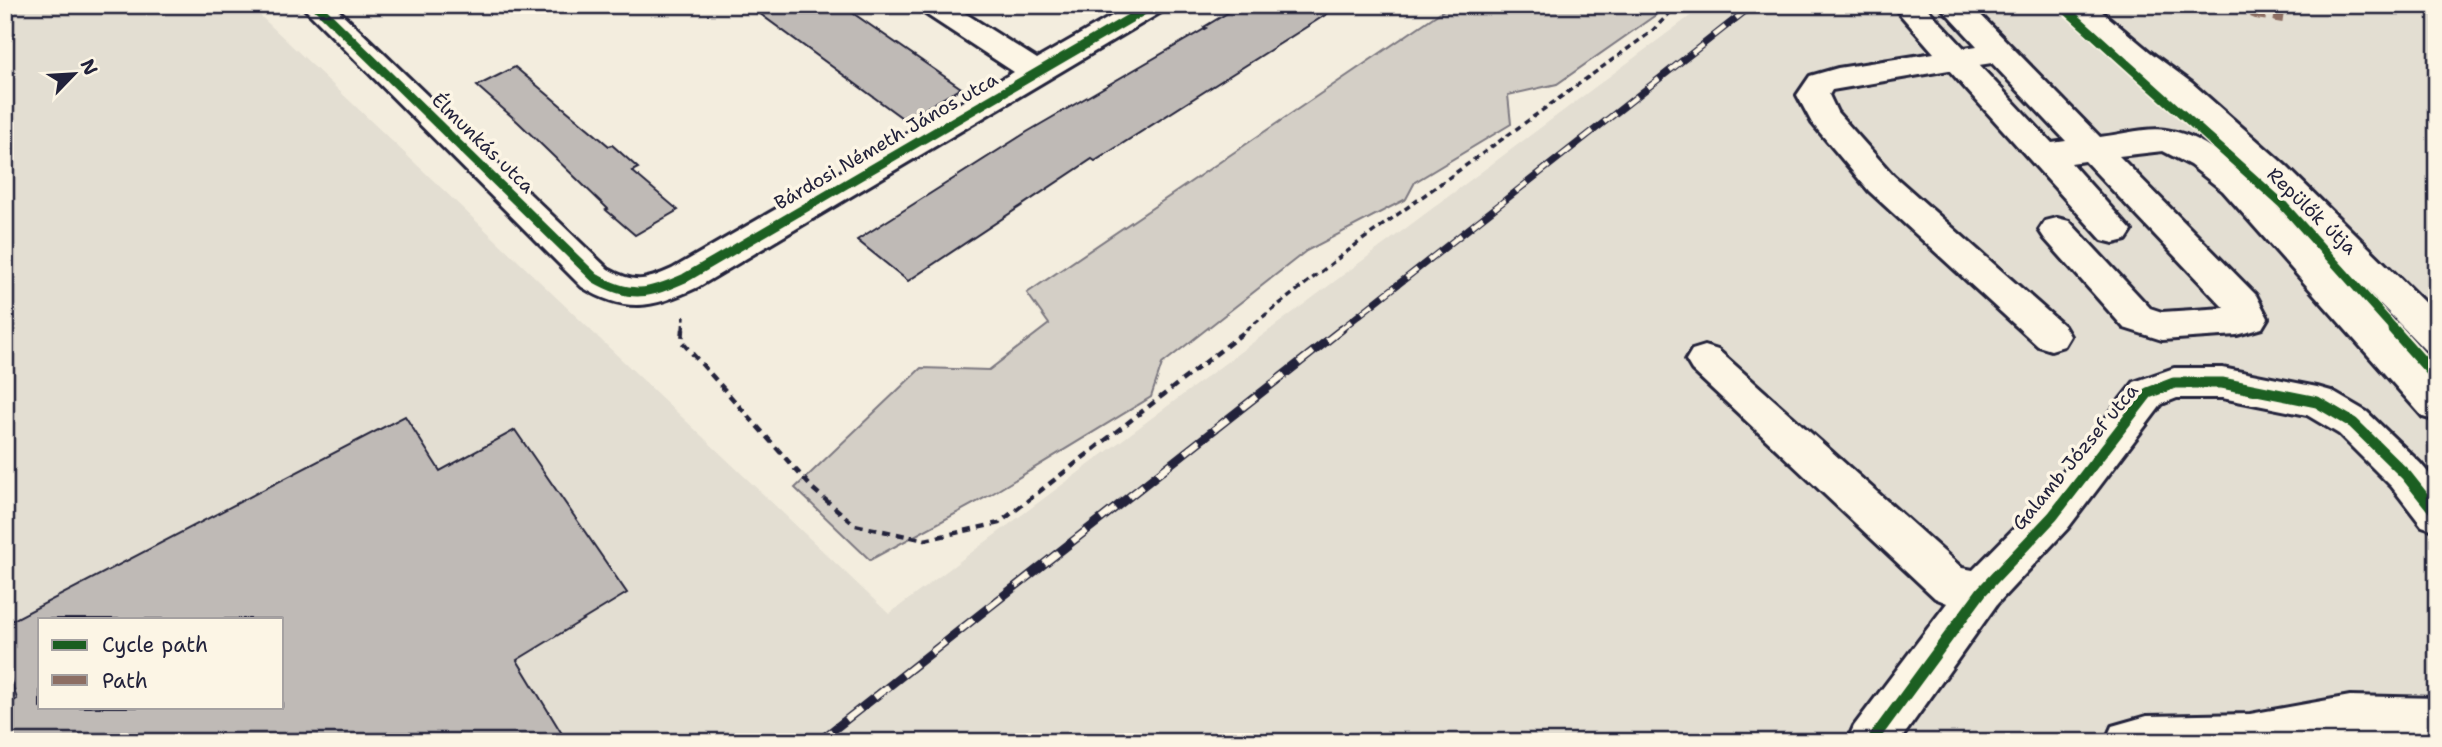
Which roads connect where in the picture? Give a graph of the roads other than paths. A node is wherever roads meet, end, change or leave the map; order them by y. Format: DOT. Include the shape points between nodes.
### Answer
graph roads {
  1 [pos="316,5"];
  2 [pos="1153,5"];
  3 [pos="1907,5"];
  4 [pos="1954,5"];
  5 [pos="2076,5"];
  6 [pos="2102,5"];
  7 [pos="951,9"];
  8 [pos="2000,52"];
  9 [pos="1957,59"];
  10 [pos="1037,73"];
  11 [pos="2180,90"];
  12 [pos="2092,149"];
  13 [pos="2045,155"];
  14 [pos="2057,230"];
  15 [pos="2115,231"];
  16 [pos="632,295"];
  17 [pos="2168,296"];
  18 [pos="2193,324"];
  19 [pos="2051,336"];
  20 [pos="2437,339"];
  21 [pos="1705,360"];
  22 [pos="2437,406"];
  23 [pos="2437,514"];
  24 [pos="1982,591"];
  25 [pos="2437,720"];
  26 [pos="1871,742"];
  27 [pos="2129,742"];
  1 -- 16 [label="street, Élmunkás utca" via="595,278"];
  2 -- 10 [label="street, Bárdosi Németh János utca"];
  3 -- 9 [label="street"];
  4 -- 8 [label="street"];
  5 -- 11 [label="street, Repülők útja"];
  6 -- 11 [label="street, Repülők útja" via="2160,60"];
  7 -- 10 [label="street, Bárdosi Németh János utca"];
  8 -- 9 [label="street"];
  8 -- 12 [label="street"];
  9 -- 13 [label="street"];
  9 -- 19 [label="street" via="1839,78 1821,83 1813,95 1823,116 1881,183"];
  10 -- 16 [label="street, Bárdosi Németh János utca" via="706,265 653,292"];
  11 -- 20 [label="street, Repülők útja" via="2283,182"];
  12 -- 13 [label="street"];
  12 -- 18 [label="street" via="2244,305 2249,317"];
  12 -- 22 [label="street" via="2164,140 2205,159 2235,183"];
  13 -- 15 [label="street"];
  14 -- 18 [label="street" via="2137,318 2162,326"];
  17 -- 18 [label="street"];
  21 -- 24 [label="street" via="1950,585"];
  23 -- 24 [label="street, Galamb József utca" via="2406,475 2353,424 2317,402 2222,383 2174,383 2148,393 2053,516"];
  24 -- 26 [label="street, Galamb József utca"];
  25 -- 27 [label="street" via="2350,718 2250,736"];
}
